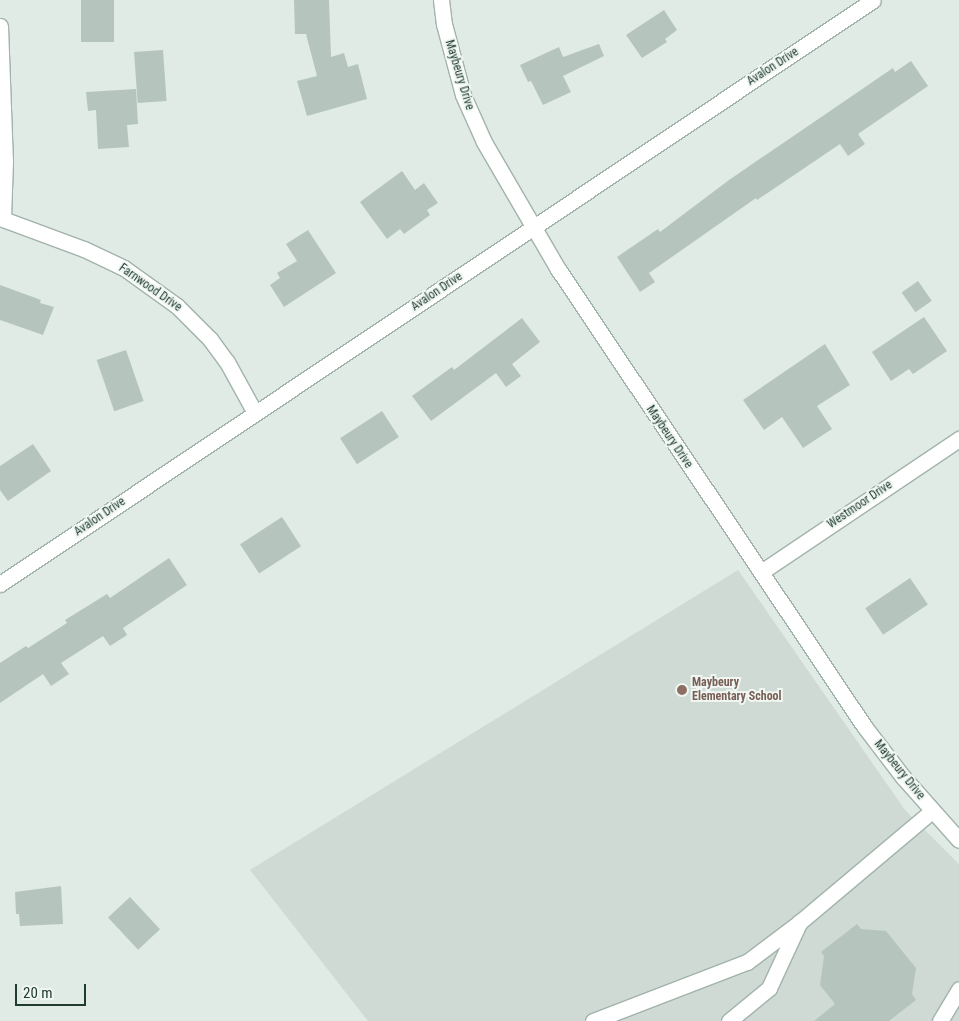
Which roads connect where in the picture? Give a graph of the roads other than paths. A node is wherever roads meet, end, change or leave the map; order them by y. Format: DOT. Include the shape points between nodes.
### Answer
graph roads {
  1 [pos="441,0"];
  2 [pos="874,0"];
  3 [pos="0,26"];
  4 [pos="2,219"];
  5 [pos="534,227"];
  6 [pos="255,413"];
  7 [pos="959,439"];
  8 [pos="762,572"];
  9 [pos="0,584"];
  10 [pos="932,811"];
  11 [pos="959,840"];
  12 [pos="800,922"];
  13 [pos="959,989"];
  14 [pos="593,1021"];
  15 [pos="729,1021"];
  16 [pos="940,1021"];
  1 -- 5 [label="street, Maybeury Drive" via="463,95 484,142"];
  2 -- 5 [label="street, Avalon Drive"];
  3 -- 4 [label="street" via="5,161"];
  4 -- 6 [label="street, Farnwood Drive" via="84,249 124,268 177,306 210,339 227,362"];
  5 -- 6 [label="street, Avalon Drive"];
  5 -- 8 [label="street, Maybeury Drive" via="568,286"];
  6 -- 9 [label="street, Avalon Drive"];
  7 -- 8 [label="street, Westmoor Drive"];
  8 -- 10 [label="street, Maybeury Drive" via="864,726"];
  10 -- 11 [label="street, Maybeury Drive"];
  10 -- 12 [label="street"];
  12 -- 14 [label="street" via="747,962"];
  12 -- 15 [label="street" via="769,988"];
  13 -- 16 [label="street"];
}
